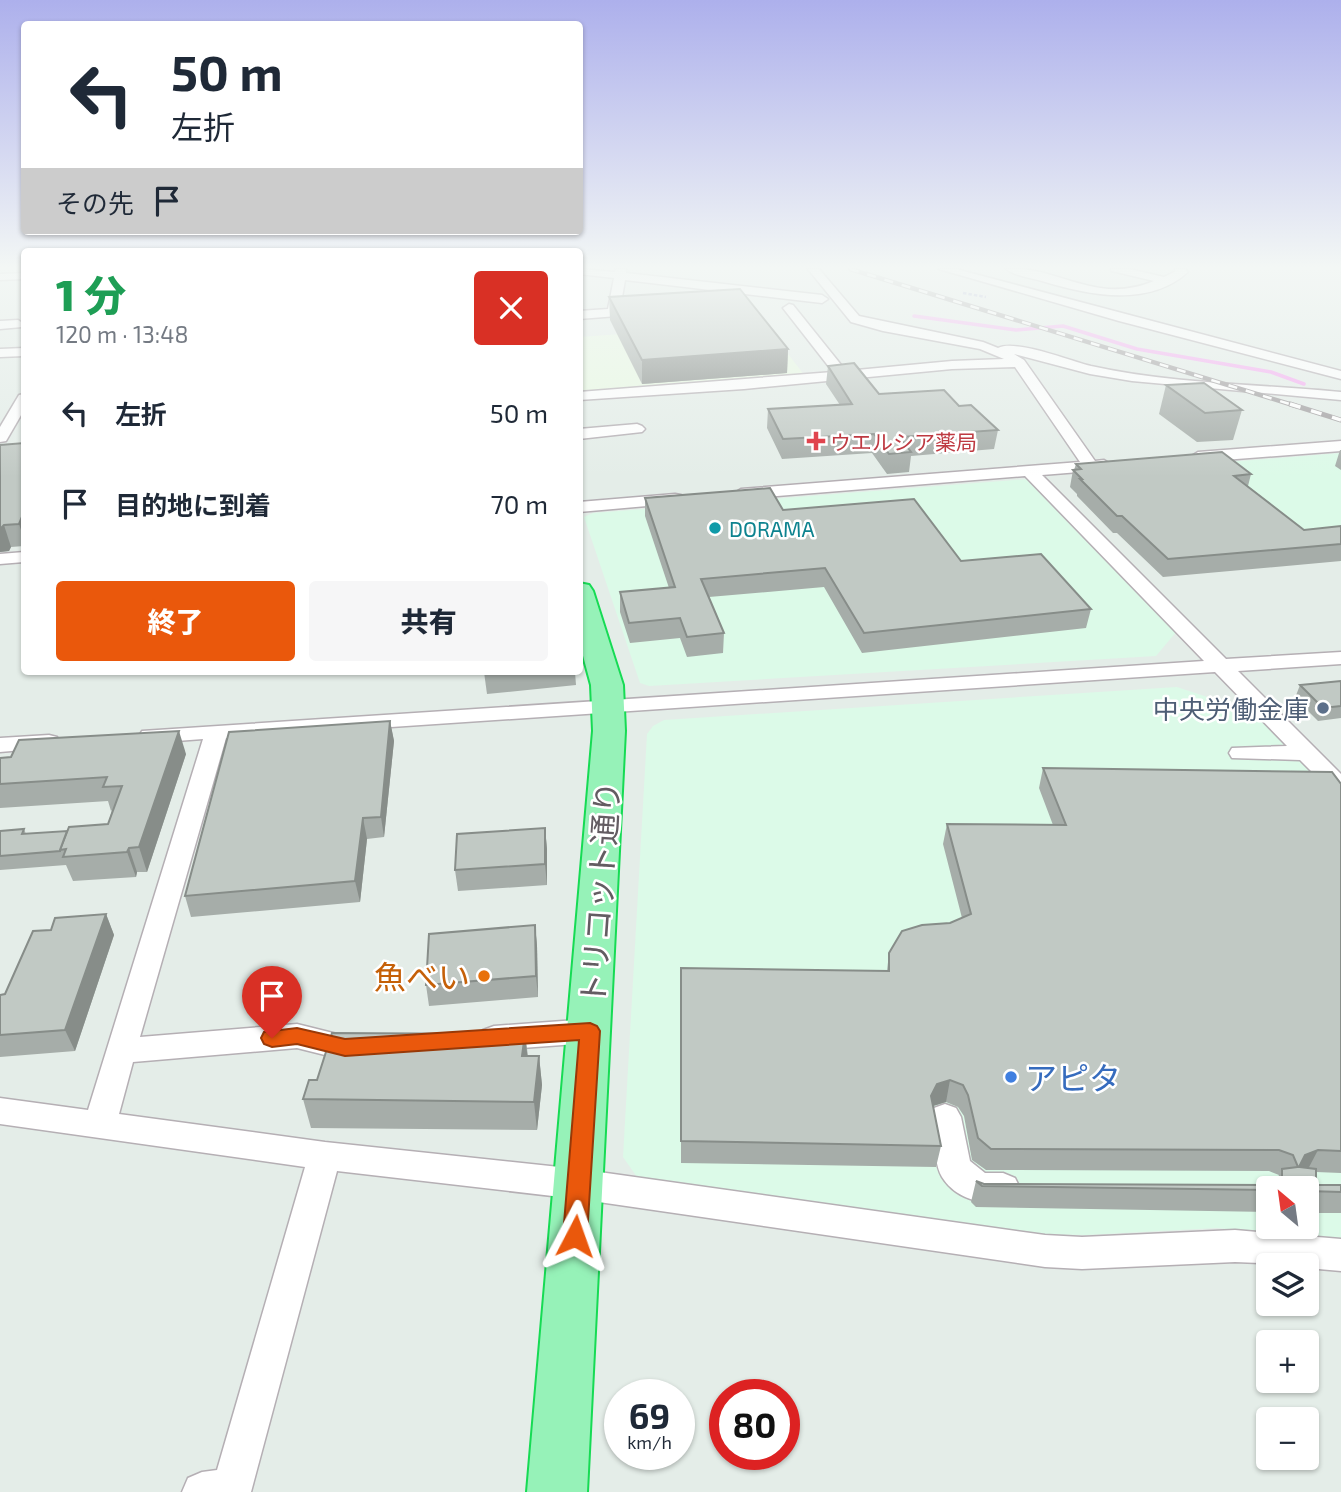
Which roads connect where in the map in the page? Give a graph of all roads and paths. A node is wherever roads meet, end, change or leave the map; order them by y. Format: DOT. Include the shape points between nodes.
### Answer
graph roads {
  1 [pos="813,339"];
  2 [pos="943,339"];
  3 [pos="1202,339"];
  4 [pos="1230,339"];
  5 [pos="994,349"];
  6 [pos="21,352"];
  7 [pos="0,353"];
  8 [pos="1020,363"];
  9 [pos="1341,367"];
  10 [pos="842,375"];
  11 [pos="1341,375"];
  12 [pos="583,396"];
  13 [pos="1341,396"];
  14 [pos="20,413"];
  15 [pos="637,429"];
  16 [pos="583,434"];
  17 [pos="21,436"];
  18 [pos="0,438"];
  19 [pos="1341,446"];
  20 [pos="1188,458"];
  21 [pos="1118,464"];
  22 [pos="1091,466"];
  23 [pos="1029,471"];
  24 [pos="729,495"];
  25 [pos="688,498"];
  26 [pos="583,507"];
  27 [pos="21,556"];
  28 [pos="0,559"];
  29 [pos="583,604"];
  30 [pos="1341,658"];
  31 [pos="1221,666"];
  32 [pos="609,707"];
  33 [pos="216,732"];
  34 [pos="122,737"];
  35 [pos="68,741"];
  36 [pos="0,745"];
  37 [pos="1240,753"];
  38 [pos="1307,753"];
  39 [pos="1341,788"];
  40 [pos="590,1031"];
  41 [pos="468,1040"];
  42 [pos="386,1045"];
  43 [pos="122,1052"];
  44 [pos="0,1111"];
  45 [pos="944,1117"];
  46 [pos="100,1123"];
  47 [pos="325,1156"];
  48 [pos="578,1184"];
  49 [pos="1034,1188"];
  50 [pos="1341,1255"];
  51 [pos="221,1491"];
  52 [pos="558,1492"];
  1 -- 10 [label="street"];
  2 -- 5 [label="street"];
  3 -- 11 [label="street"];
  4 -- 9 [label="street"];
  5 -- 8 [label="street"];
  5 -- 13 [label="street" via="1103,372"];
  6 -- 7 [label="street"];
  8 -- 10 [label="street"];
  8 -- 22 [label="street"];
  10 -- 12 [label="street"];
  14 -- 18 [label="street"];
  15 -- 16 [label="street"];
  17 -- 18 [label="street"];
  19 -- 20 [label="street"];
  21 -- 22 [label="street"];
  22 -- 23 [label="street"];
  23 -- 24 [label="street"];
  23 -- 31 [label="street"];
  25 -- 26 [label="street"];
  27 -- 28 [label="street"];
  29 -- 32 [label="highway, トリコット通り"];
  30 -- 31 [label="street"];
  31 -- 32 [label="street"];
  31 -- 38 [label="street"];
  32 -- 33 [label="street"];
  32 -- 40 [label="highway, トリコット通り"];
  33 -- 34 [label="street"];
  33 -- 43 [label="street"];
  35 -- 36 [label="street"];
  37 -- 38 [label="street"];
  38 -- 39 [label="street"];
  40 -- 41 [label="street"];
  40 -- 48 [label="highway, トリコット通り"];
  42 -- 43 [label="street" via="345,1048 297,1036"];
  43 -- 46 [label="street"];
  44 -- 46 [label="street"];
  45 -- 49 [label="street" via="954,1169 979,1188"];
  46 -- 47 [label="street"];
  47 -- 48 [label="street"];
  47 -- 51 [label="street"];
  48 -- 50 [label="street" via="1045,1251 1235,1246"];
  48 -- 52 [label="highway, トリコット通り"];
}
